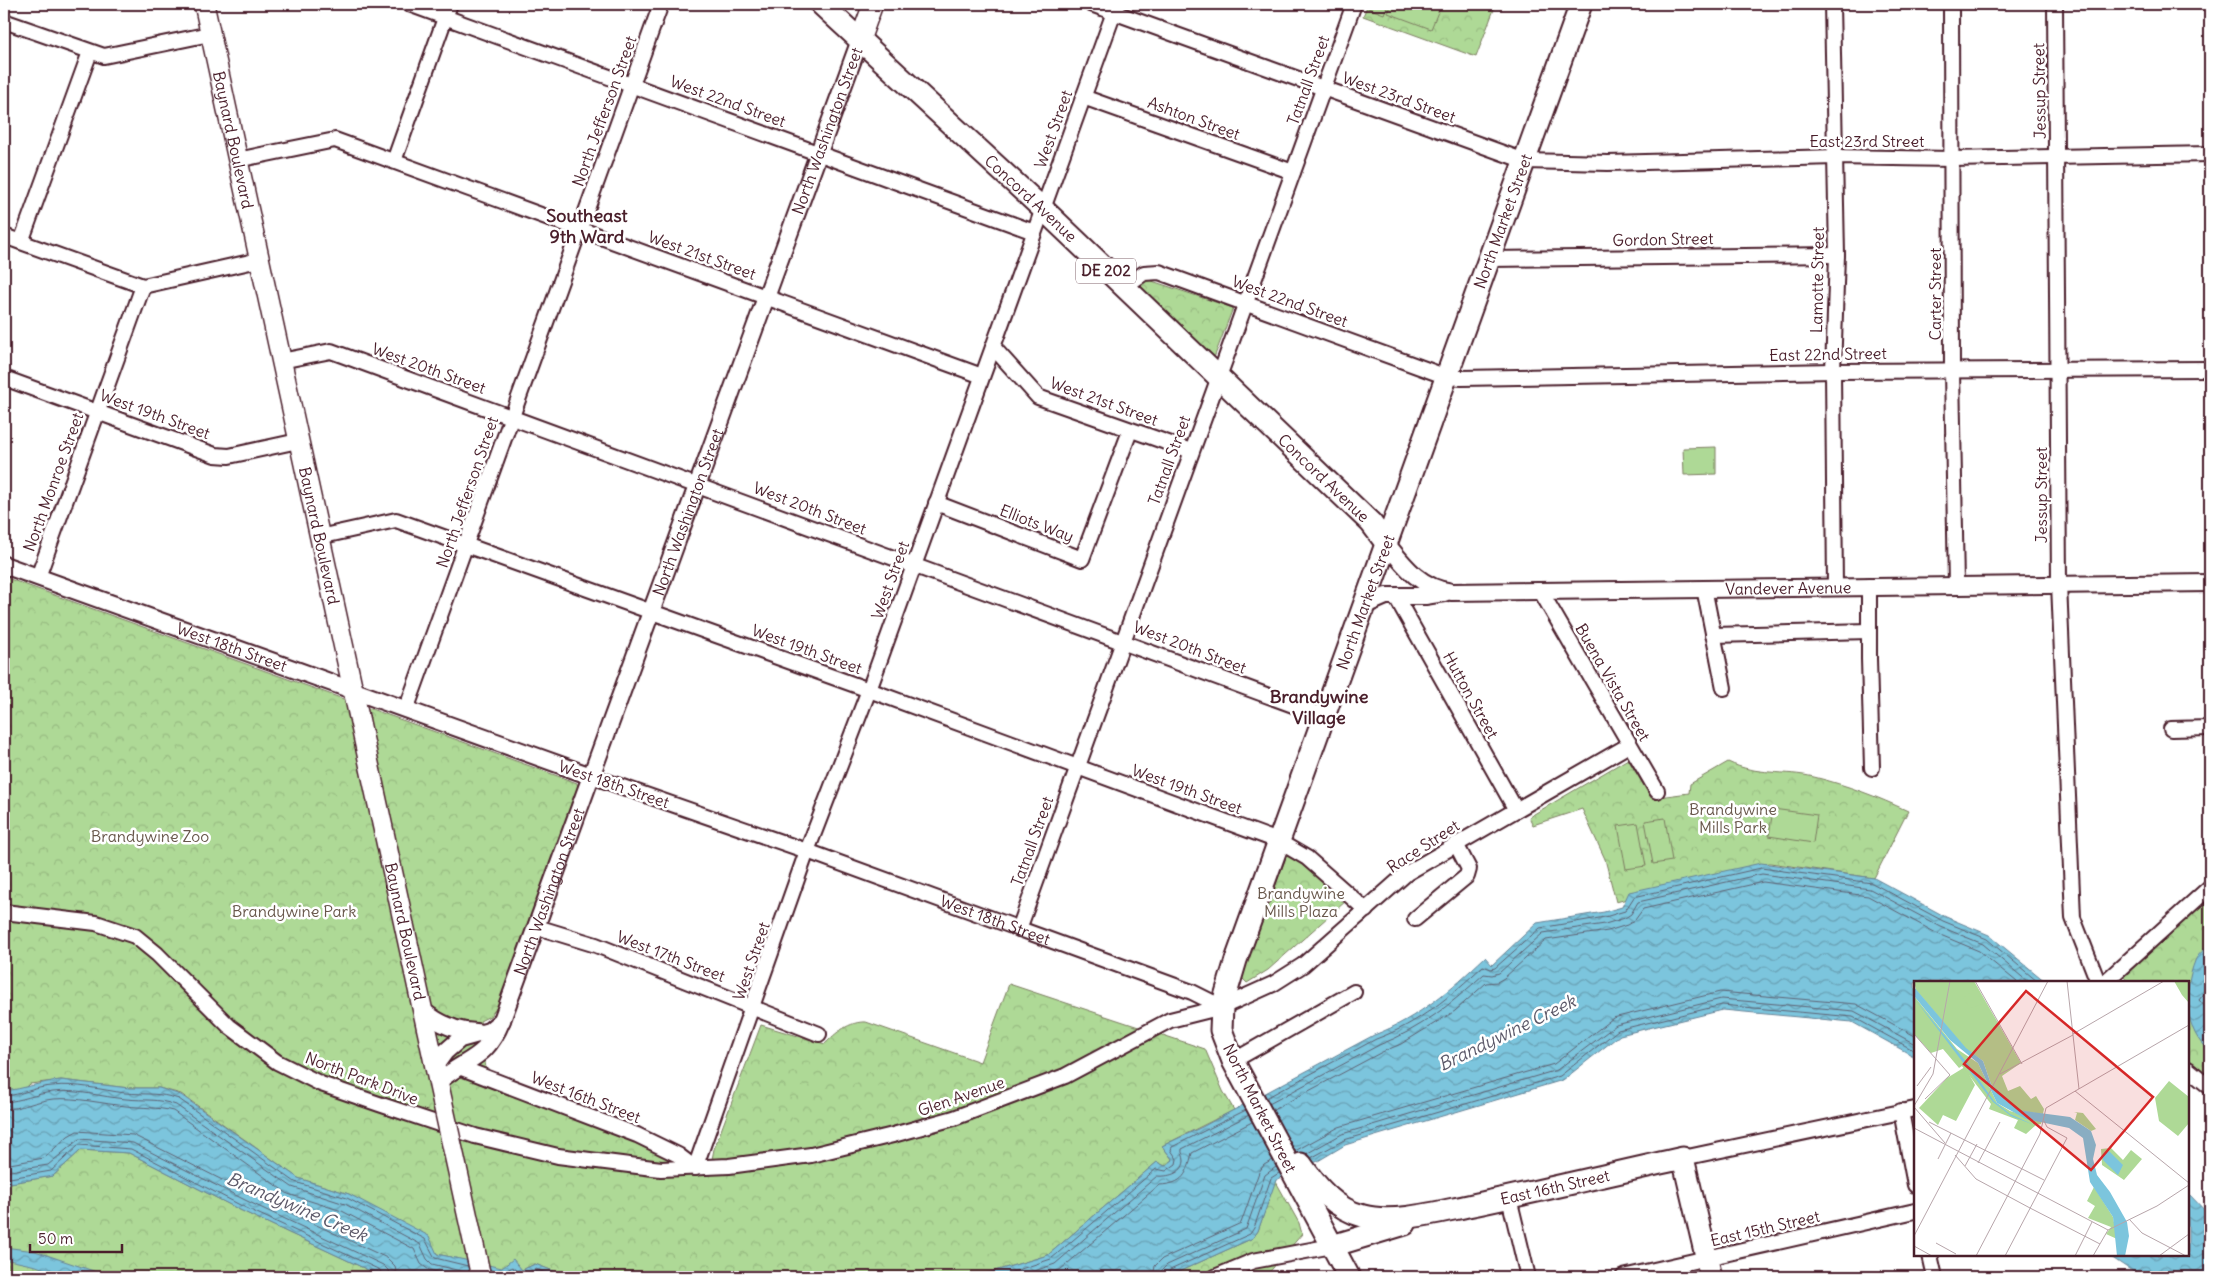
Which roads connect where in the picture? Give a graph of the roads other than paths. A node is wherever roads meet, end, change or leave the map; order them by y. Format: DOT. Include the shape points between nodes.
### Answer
graph roads {
  1 [pos="204,4"];
  2 [pos="409,4"];
  3 [pos="661,4"];
  4 [pos="821,4"];
  5 [pos="873,4"];
  6 [pos="1092,4"];
  7 [pos="1354,4"];
  8 [pos="1581,4"];
  9 [pos="1832,4"];
  10 [pos="1951,4"];
  11 [pos="2055,4"];
  12 [pos="1116,8"];
  13 [pos="448,10"];
  14 [pos="4,21"];
  15 [pos="210,34"];
  16 [pos="860,40"];
  17 [pos="90,52"];
  18 [pos="632,85"];
  19 [pos="1323,88"];
  20 [pos="1083,97"];
  21 [pos="819,153"];
  22 [pos="2210,154"];
  23 [pos="2057,156"];
  24 [pos="1835,157"];
  25 [pos="1952,159"];
  26 [pos="237,160"];
  27 [pos="394,161"];
  28 [pos="1524,161"];
  29 [pos="1293,172"];
  30 [pos="1043,209"];
  31 [pos="580,229"];
  32 [pos="1034,232"];
  33 [pos="4,236"];
  34 [pos="21,242"];
  35 [pos="1837,255"];
  36 [pos="1489,258"];
  37 [pos="259,260"];
  38 [pos="143,286"];
  39 [pos="1124,287"];
  40 [pos="766,297"];
  41 [pos="1245,303"];
  42 [pos="993,347"];
  43 [pos="281,361"];
  44 [pos="2210,369"];
  45 [pos="1833,371"];
  46 [pos="1952,371"];
  47 [pos="2058,372"];
  48 [pos="982,376"];
  49 [pos="1218,377"];
  50 [pos="1447,377"];
  51 [pos="4,378"];
  52 [pos="97,412"];
  53 [pos="512,417"];
  54 [pos="1130,431"];
  55 [pos="298,441"];
  56 [pos="1191,451"];
  57 [pos="698,484"];
  58 [pos="936,503"];
  59 [pos="319,537"];
  60 [pos="1386,543"];
  61 [pos="467,546"];
  62 [pos="4,565"];
  63 [pos="913,566"];
  64 [pos="38,577"];
  65 [pos="2210,582"];
  66 [pos="2059,584"];
  67 [pos="1956,585"];
  68 [pos="1869,586"];
  69 [pos="1835,587"];
  70 [pos="1704,588"];
  71 [pos="1540,590"];
  72 [pos="1452,592"];
  73 [pos="1396,597"];
  74 [pos="1363,606"];
  75 [pos="651,612"];
  76 [pos="1869,631"];
  77 [pos="1713,635"];
  78 [pos="1122,641"];
  79 [pos="1724,688"];
  80 [pos="869,690"];
  81 [pos="354,691"];
  82 [pos="406,710"];
  83 [pos="1323,716"];
  84 [pos="2210,728"];
  85 [pos="2171,729"];
  86 [pos="1629,745"];
  87 [pos="1077,767"];
  88 [pos="1872,768"];
  89 [pos="591,776"];
  90 [pos="1657,791"];
  91 [pos="1516,810"];
  92 [pos="1278,841"];
  93 [pos="1456,844"];
  94 [pos="808,851"];
  95 [pos="2210,887"];
  96 [pos="1366,910"];
  97 [pos="4,912"];
  98 [pos="1415,919"];
  99 [pos="536,927"];
  100 [pos="1019,929"];
  101 [pos="2098,981"];
  102 [pos="2106,981"];
  103 [pos="1354,992"];
  104 [pos="754,1007"];
  105 [pos="1222,1008"];
  106 [pos="422,1010"];
  107 [pos="502,1020"];
  108 [pos="489,1031"];
  109 [pos="819,1034"];
  110 [pos="1233,1061"];
  111 [pos="459,1067"];
  112 [pos="2189,1070"];
  113 [pos="436,1075"];
  114 [pos="2210,1087"];
  115 [pos="1914,1109"];
  116 [pos="1901,1111"];
  117 [pos="1683,1158"];
  118 [pos="695,1168"];
  119 [pos="1914,1180"];
  120 [pos="1306,1184"];
  121 [pos="1509,1198"];
  122 [pos="1914,1211"];
  123 [pos="1440,1212"];
  124 [pos="1332,1246"];
  125 [pos="1930,1256"];
  126 [pos="1709,1268"];
  127 [pos="481,1277"];
  128 [pos="1215,1277"];
  129 [pos="1349,1277"];
  130 [pos="1528,1277"];
  131 [pos="1623,1277"];
  132 [pos="1935,1277"];
  1 -- 15 [label="main road, Baynard Boulevard"];
  2 -- 13 [label="street, West 22nd Street"];
  3 -- 18 [label="street, North Jefferson Street"];
  4 -- 16 [label="main road, Concord Avenue / DE 202"];
  5 -- 16 [label="main road, North Washington Street"];
  6 -- 12 [label="street, West 23rd Street"];
  7 -- 19 [label="street, Tatnall Street"];
  8 -- 28 [label="main road, North Market Street"];
  9 -- 24 [label="street, Lamotte Street"];
  10 -- 25 [label="street, Carter Street"];
  11 -- 23 [label="street, Jessup Street"];
  12 -- 19 [label="street, West 23rd Street"];
  12 -- 20 [label="street, West Street"];
  13 -- 18 [label="street, West 22nd Street"];
  13 -- 27 [label="street"];
  14 -- 17 [label="street"];
  15 -- 17 [label="street" via="110,56"];
  15 -- 26 [label="main road, Baynard Boulevard"];
  16 -- 21 [label="street, North Washington Street"];
  16 -- 30 [label="main road, Concord Avenue / DE 202"];
  17 -- 34 [label="street"];
  18 -- 21 [label="street, West 22nd Street"];
  18 -- 31 [label="street, North Jefferson Street"];
  19 -- 28 [label="street, West 23rd Street"];
  19 -- 29 [label="street, Tatnall Street"];
  20 -- 29 [label="street, Ashton Street"];
  20 -- 30 [label="street, West Street"];
  21 -- 32 [label="street, West 22nd Street"];
  21 -- 40 [label="street, North Washington Street"];
  22 -- 23 [label="street, East 23rd Street"];
  23 -- 25 [label="street, East 23rd Street"];
  23 -- 47 [label="street, Jessup Street"];
  24 -- 25 [label="street, East 23rd Street"];
  24 -- 28 [label="street, East 23rd Street" via="1608,163"];
  24 -- 35 [label="street, Lamotte Street"];
  25 -- 46 [label="street, Carter Street"];
  26 -- 27 [label="street, West 21st Street" via="335,140"];
  26 -- 37 [label="main road, Baynard Boulevard"];
  27 -- 31 [label="street, West 21st Street"];
  28 -- 36 [label="main road, North Market Street"];
  29 -- 41 [label="street, Tatnall Street"];
  30 -- 32 [label="street, West Street"];
  30 -- 39 [label="main road, Concord Avenue / DE 202"];
  31 -- 40 [label="street, West 21st Street"];
  31 -- 53 [label="street, North Jefferson Street"];
  32 -- 42 [label="street, West Street"];
  33 -- 34 [label="street"];
  34 -- 38 [label="street"];
  35 -- 36 [label="street, Gordon Street"];
  35 -- 45 [label="street, Lamotte Street"];
  36 -- 50 [label="main road, North Market Street"];
  37 -- 38 [label="street"];
  37 -- 43 [label="main road, Baynard Boulevard"];
  38 -- 52 [label="street, North Monroe Street"];
  39 -- 41 [label="street, West 22nd Street" via="1144,273 1159,272"];
  39 -- 49 [label="main road, Concord Avenue / DE 202"];
  40 -- 48 [label="street, West 21st Street"];
  40 -- 57 [label="street, North Washington Street"];
  41 -- 49 [label="street, Tatnall Street"];
  41 -- 50 [label="street, West 22nd Street"];
  42 -- 48 [label="street, West Street"];
  42 -- 54 [label="street, West 21st Street" via="1038,397"];
  43 -- 53 [label="street, West 20th Street" via="331,350"];
  43 -- 55 [label="main road, Baynard Boulevard"];
  44 -- 47 [label="street, East 22nd Street"];
  45 -- 46 [label="street, East 22nd Street"];
  45 -- 50 [label="street, East 22nd Street"];
  45 -- 69 [label="street, Lamotte Street"];
  46 -- 47 [label="street, East 22nd Street"];
  46 -- 67 [label="street, Carter Street"];
  47 -- 66 [label="street, Jessup Street"];
  48 -- 58 [label="street, West Street"];
  49 -- 56 [label="street, Tatnall Street"];
  49 -- 60 [label="main road, Concord Avenue / DE 202" via="1371,523"];
  50 -- 60 [label="main road, North Market Street"];
  51 -- 52 [label="street, West 19th Street"];
  52 -- 55 [label="street, West 19th Street" via="221,456"];
  52 -- 64 [label="street, North Monroe Street"];
  53 -- 57 [label="street, West 20th Street"];
  53 -- 61 [label="street, North Jefferson Street"];
  54 -- 56 [label="street, West 21st Street"];
  54 -- 58 [label="street, Elliots Way" via="1082,559"];
  55 -- 59 [label="main road, Baynard Boulevard"];
  56 -- 78 [label="street, Tatnall Street"];
  57 -- 63 [label="street, West 20th Street"];
  57 -- 75 [label="street, North Washington Street"];
  58 -- 63 [label="street, West Street"];
  59 -- 61 [label="street, West 19th Street" via="396,520"];
  59 -- 81 [label="main road, Baynard Boulevard"];
  60 -- 72 [label="street, Vandever Avenue" via="1424,584"];
  60 -- 74 [label="main road, North Market Street"];
  61 -- 75 [label="street, West 19th Street"];
  61 -- 82 [label="street, North Jefferson Street"];
  62 -- 64 [label="street, West 18th Street"];
  63 -- 78 [label="street, West 20th Street"];
  63 -- 80 [label="street, West Street"];
  64 -- 81 [label="street, West 18th Street"];
  65 -- 66 [label="street, Vandever Avenue"];
  66 -- 67 [label="street, Vandever Avenue"];
  66 -- 101 [label="street, Jessup Street" via="2073,918"];
  67 -- 68 [label="street, Vandever Avenue"];
  68 -- 69 [label="street, Vandever Avenue"];
  68 -- 76 [label="street"];
  69 -- 70 [label="street, Vandever Avenue"];
  70 -- 71 [label="street, Vandever Avenue"];
  70 -- 77 [label="street"];
  71 -- 72 [label="street, Vandever Avenue"];
  71 -- 86 [label="street, Buena Vista Street"];
  72 -- 73 [label="street"];
  73 -- 74 [label="street" via="1380,598"];
  73 -- 91 [label="street, Hutton Street"];
  74 -- 83 [label="main road, North Market Street"];
  75 -- 80 [label="street, West 19th Street"];
  75 -- 89 [label="street, North Washington Street"];
  76 -- 77 [label="street"];
  76 -- 88 [label="street"];
  77 -- 79 [label="street"];
  78 -- 83 [label="street, West 20th Street"];
  78 -- 87 [label="street, Tatnall Street"];
  80 -- 87 [label="street, West 19th Street"];
  80 -- 94 [label="street, West Street"];
  81 -- 82 [label="street, West 18th Street"];
  81 -- 106 [label="main road, Baynard Boulevard"];
  82 -- 89 [label="street, West 18th Street"];
  83 -- 92 [label="main road, North Market Street"];
  84 -- 85 [label="street"];
  86 -- 90 [label="street, Buena Vista Street"];
  86 -- 91 [label="street, Race Street"];
  87 -- 92 [label="street, West 19th Street"];
  87 -- 100 [label="street, Tatnall Street"];
  89 -- 94 [label="street, West 18th Street"];
  89 -- 99 [label="street, North Washington Street"];
  91 -- 93 [label="street, Race Street"];
  92 -- 96 [label="street, West 19th Street" via="1307,858"];
  92 -- 105 [label="main road, North Market Street"];
  93 -- 96 [label="street, Race Street" via="1407,873"];
  93 -- 98 [label="street" via="1468,876"];
  94 -- 100 [label="street, West 18th Street"];
  94 -- 104 [label="street, West Street"];
  95 -- 102 [label="street"];
  96 -- 105 [label="street, Race Street" via="1303,965 1273,984"];
  97 -- 118 [label="street, North Park Drive" via="96,923 135,936 229,1026 277,1062 321,1084 509,1145 628,1166"];
  99 -- 104 [label="street, West 17th Street" via="596,945"];
  99 -- 107 [label="street, North Washington Street"];
  100 -- 105 [label="street, West 18th Street" via="1192,992"];
  103 -- 110 [label="street"];
  104 -- 109 [label="street, West 17th Street"];
  104 -- 118 [label="street, West Street"];
  105 -- 110 [label="main road, North Market Street" via="1221,1030"];
  105 -- 118 [label="street, Glen Avenue" via="1170,1020 1065,1076 925,1127 811,1155"];
  106 -- 108 [label="street" via="437,1022 456,1029"];
  106 -- 113 [label="main road, Baynard Boulevard"];
  107 -- 108 [label="street, North Washington Street"];
  107 -- 111 [label="street, North Washington Street" via="493,1042 485,1051"];
  108 -- 113 [label="street, North Washington Street" via="460,1039 445,1052"];
  110 -- 120 [label="main road, North Market Street"];
  111 -- 113 [label="street, North Washington Street"];
  111 -- 118 [label="street, West 16th Street" via="637,1135 678,1155"];
  112 -- 114 [label="street"];
  113 -- 127 [label="main road, bridge"];
  115 -- 116 [label="street, East 16th Street"];
  116 -- 117 [label="street, East 16th Street"];
  116 -- 119 [label="street"];
  117 -- 121 [label="main road, East 16th Street"];
  117 -- 126 [label="main road"];
  120 -- 123 [label="main road, East 16th Street" via="1363,1216 1394,1218"];
  120 -- 124 [label="main road, North Market Street"];
  121 -- 123 [label="main road, East 16th Street"];
  121 -- 130 [label="street"];
  122 -- 126 [label="street, East 15th Street"];
  123 -- 124 [label="main road"];
  124 -- 128 [label="street" via="1253,1261"];
  124 -- 129 [label="main road, North Market Street"];
  125 -- 132 [label="street"];
  126 -- 131 [label="street, East 15th Street"];
}
